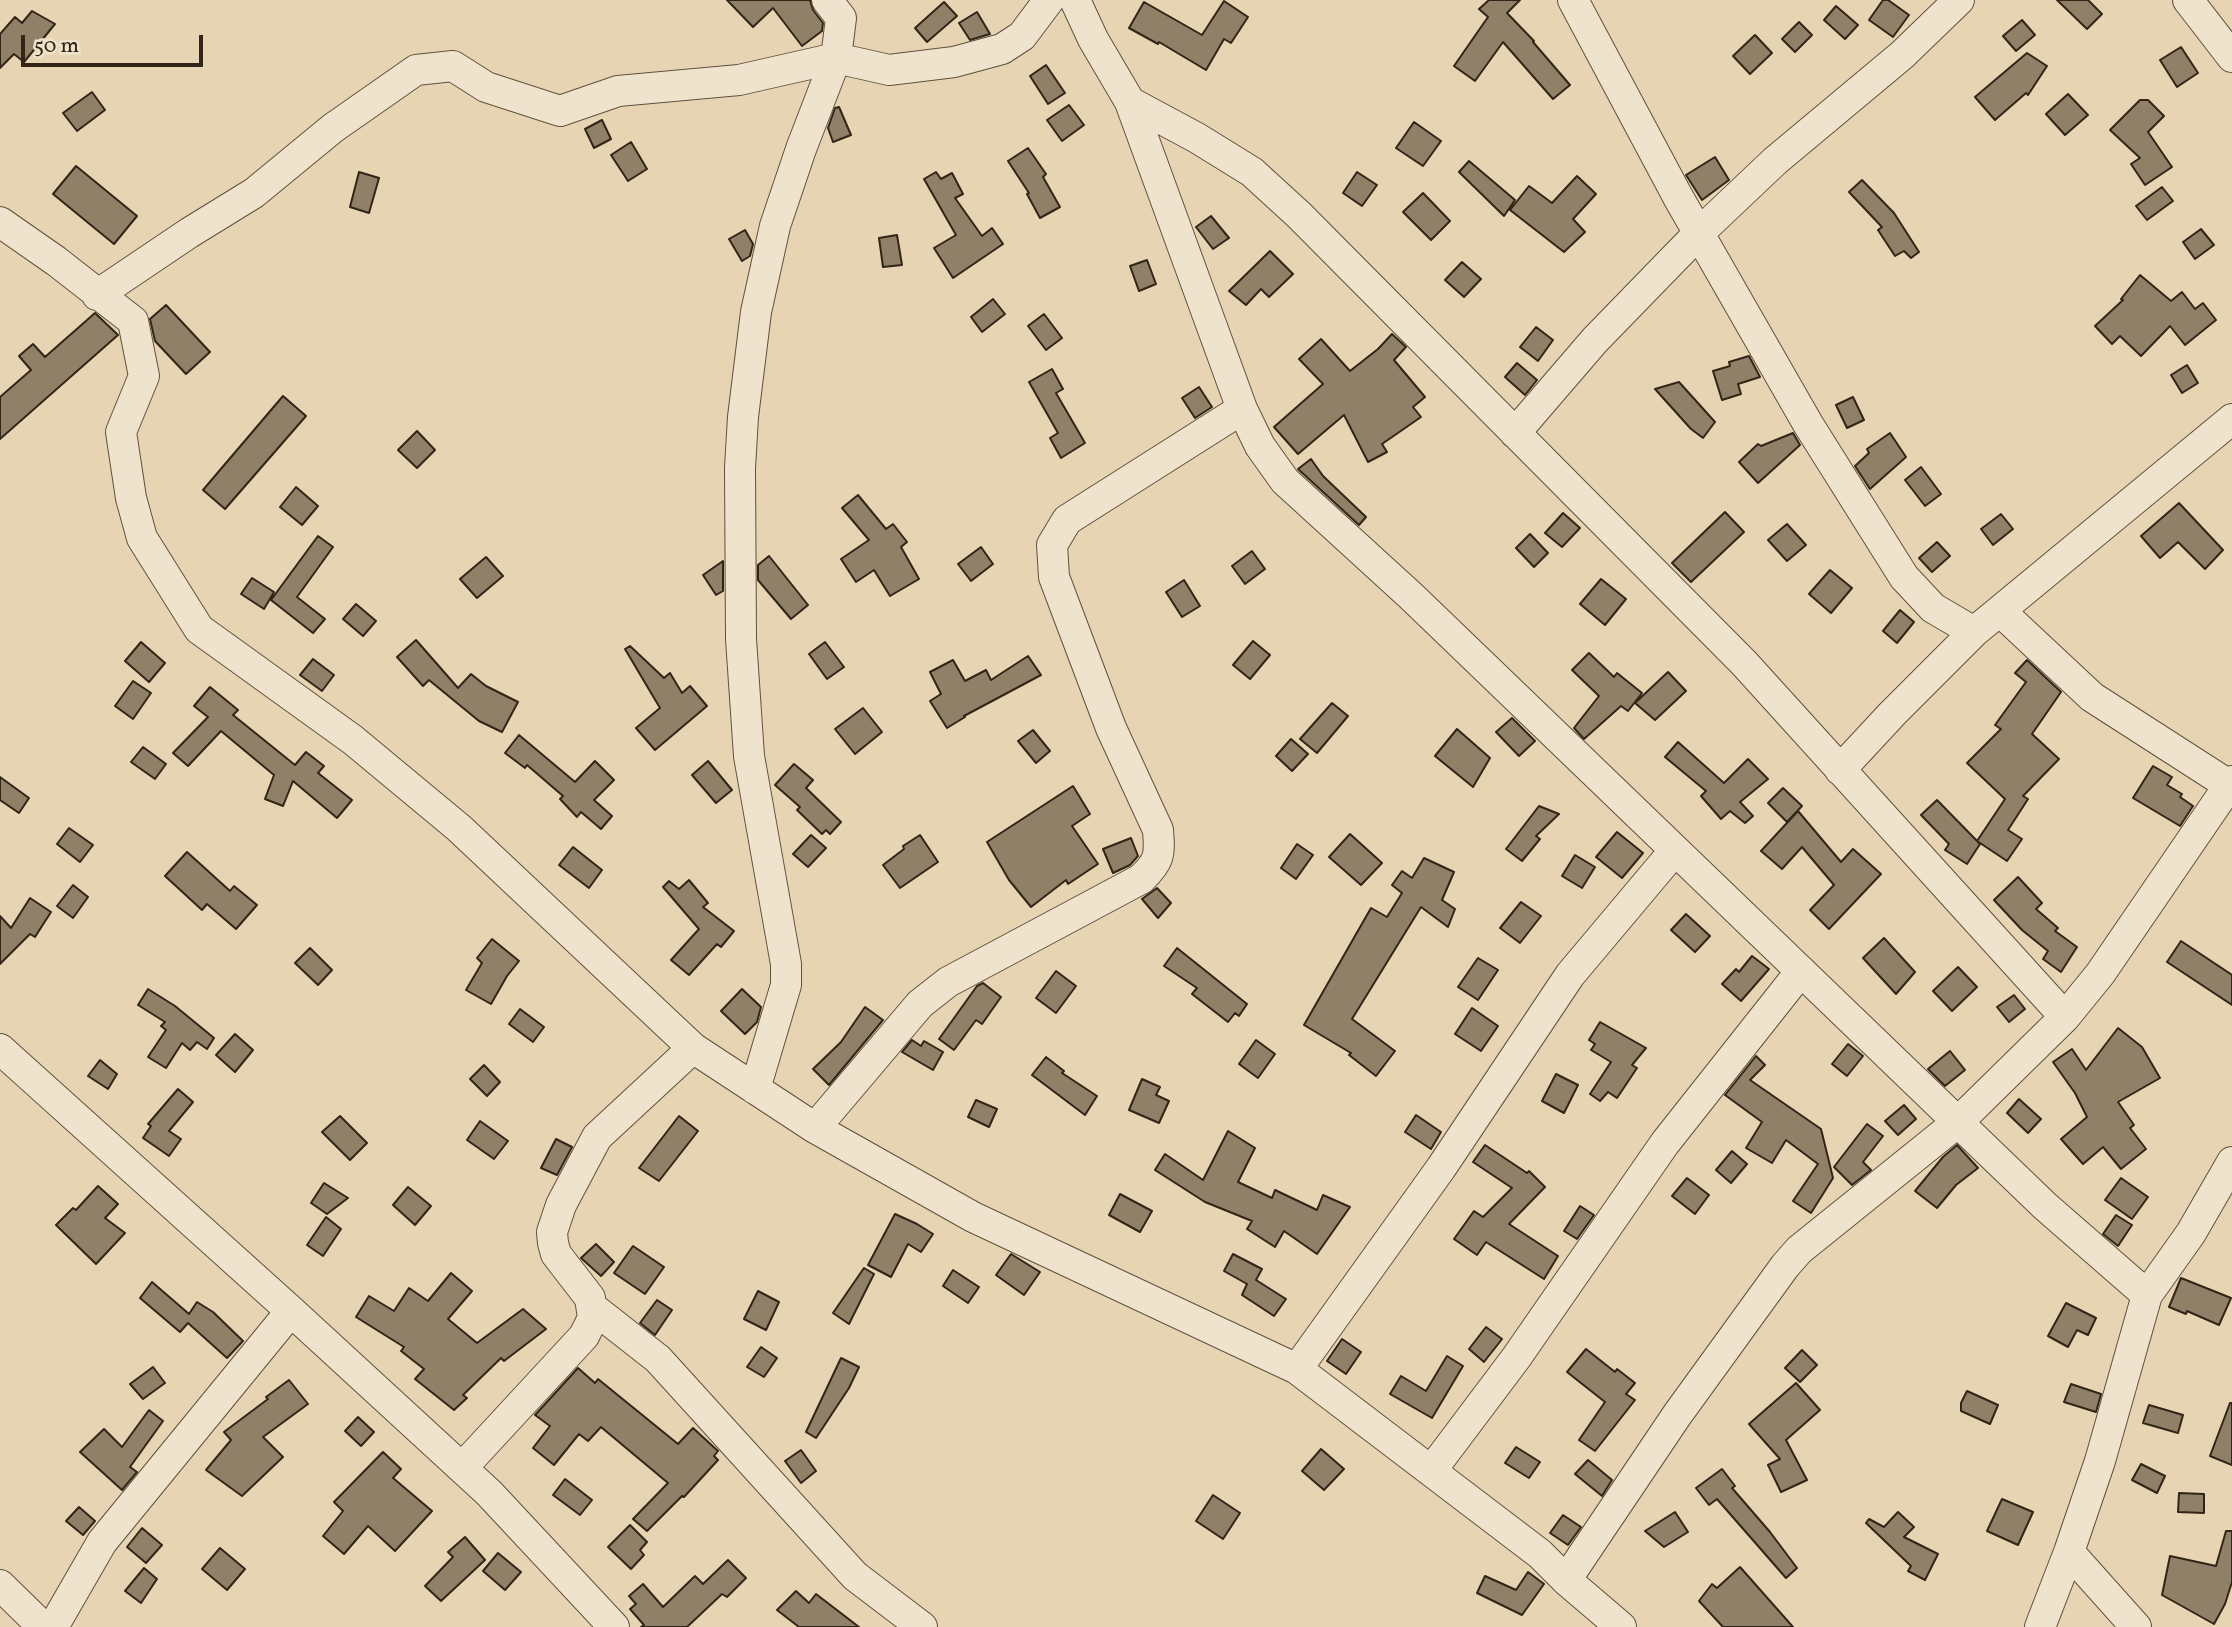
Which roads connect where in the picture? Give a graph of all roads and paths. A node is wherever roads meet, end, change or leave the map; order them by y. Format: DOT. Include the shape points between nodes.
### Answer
graph roads {
  1 [pos="827,0"];
  2 [pos="1049,0"];
  3 [pos="1075,0"];
  4 [pos="1573,0"];
  5 [pos="1959,0"];
  6 [pos="2188,0"];
  7 [pos="2232,57"];
  8 [pos="836,58"];
  9 [pos="1129,102"];
  10 [pos="0,222"];
  11 [pos="1699,233"];
  12 [pos="97,295"];
  13 [pos="1242,409"];
  14 [pos="2232,419"];
  15 [pos="1515,433"];
  16 [pos="2000,611"];
  17 [pos="1974,632"];
  18 [pos="1840,770"];
  19 [pos="2231,785"];
  20 [pos="1675,850"];
  21 [pos="1801,971"];
  22 [pos="2065,1017"];
  23 [pos="693,1048"];
  24 [pos="0,1049"];
  25 [pos="755,1089"];
  26 [pos="1958,1122"];
  27 [pos="815,1128"];
  28 [pos="2232,1162"];
  29 [pos="2147,1295"];
  30 [pos="593,1308"];
  31 [pos="291,1311"];
  32 [pos="1297,1368"];
  33 [pos="461,1468"];
  34 [pos="1431,1471"];
  35 [pos="2069,1552"];
  36 [pos="1566,1580"];
  37 [pos="0,1585"];
  38 [pos="606,1624"];
  39 [pos="1613,1624"];
  40 [pos="43,1627"];
  41 [pos="53,1627"];
  42 [pos="922,1627"];
  43 [pos="2040,1627"];
  44 [pos="2136,1627"];
  1 -- 8 [label="street" via="841,18"];
  2 -- 8 [label="street" via="1022,36 1002,49 954,62 889,70"];
  3 -- 9 [label="street"];
  4 -- 11 [label="street"];
  5 -- 11 [label="street"];
  6 -- 7 [label="street"];
  8 -- 12 [label="street" via="739,80 618,91 560,111 486,88 453,66 416,70 333,128 254,193"];
  8 -- 25 [label="street" via="775,226 756,312 743,417 741,639 749,756 786,964 786,985"];
  9 -- 13 [label="street"];
  9 -- 15 [label="street" via="1252,172"];
  10 -- 12 [label="street"];
  11 -- 15 [label="street" via="1595,340"];
  11 -- 17 [label="street" via="1808,424 1904,577 1933,608"];
  12 -- 23 [label="street" via="133,321 144,376 121,432 142,538 199,629 353,740 458,828"];
  13 -- 20 [label="street" via="1260,446 1285,481"];
  13 -- 27 [label="street" via="1067,520 1052,545 1054,577 1111,728 1158,830 1156,865 1141,879 948,982 920,1004"];
  14 -- 16 [label="street"];
  15 -- 18 [label="street" via="1744,663"];
  16 -- 17 [label="street"];
  16 -- 19 [label="street" via="2092,697"];
  17 -- 18 [label="street"];
  18 -- 22 [label="street"];
  19 -- 22 [label="street"];
  20 -- 21 [label="street"];
  20 -- 32 [label="street" via="1570,975 1441,1168"];
  21 -- 26 [label="street"];
  21 -- 34 [label="street" via="1665,1143 1516,1358"];
  22 -- 26 [label="street"];
  23 -- 25 [label="street"];
  23 -- 30 [label="street" via="597,1137 561,1205 552,1232 556,1254"];
  24 -- 31 [label="street"];
  25 -- 27 [label="street"];
  26 -- 29 [label="street"];
  26 -- 36 [label="street" via="1784,1266"];
  27 -- 32 [label="street" via="973,1217"];
  28 -- 29 [label="street" via="2191,1233"];
  29 -- 35 [label="street"];
  30 -- 33 [label="street" via="584,1336"];
  30 -- 42 [label="street" via="658,1359 855,1576"];
  31 -- 33 [label="street"];
  31 -- 41 [label="street" via="102,1542"];
  32 -- 34 [label="street"];
  33 -- 38 [label="street"];
  34 -- 36 [label="street" via="1540,1554"];
  35 -- 43 [label="street"];
  35 -- 44 [label="street"];
  36 -- 39 [label="street"];
  37 -- 40 [label="street"];
}
